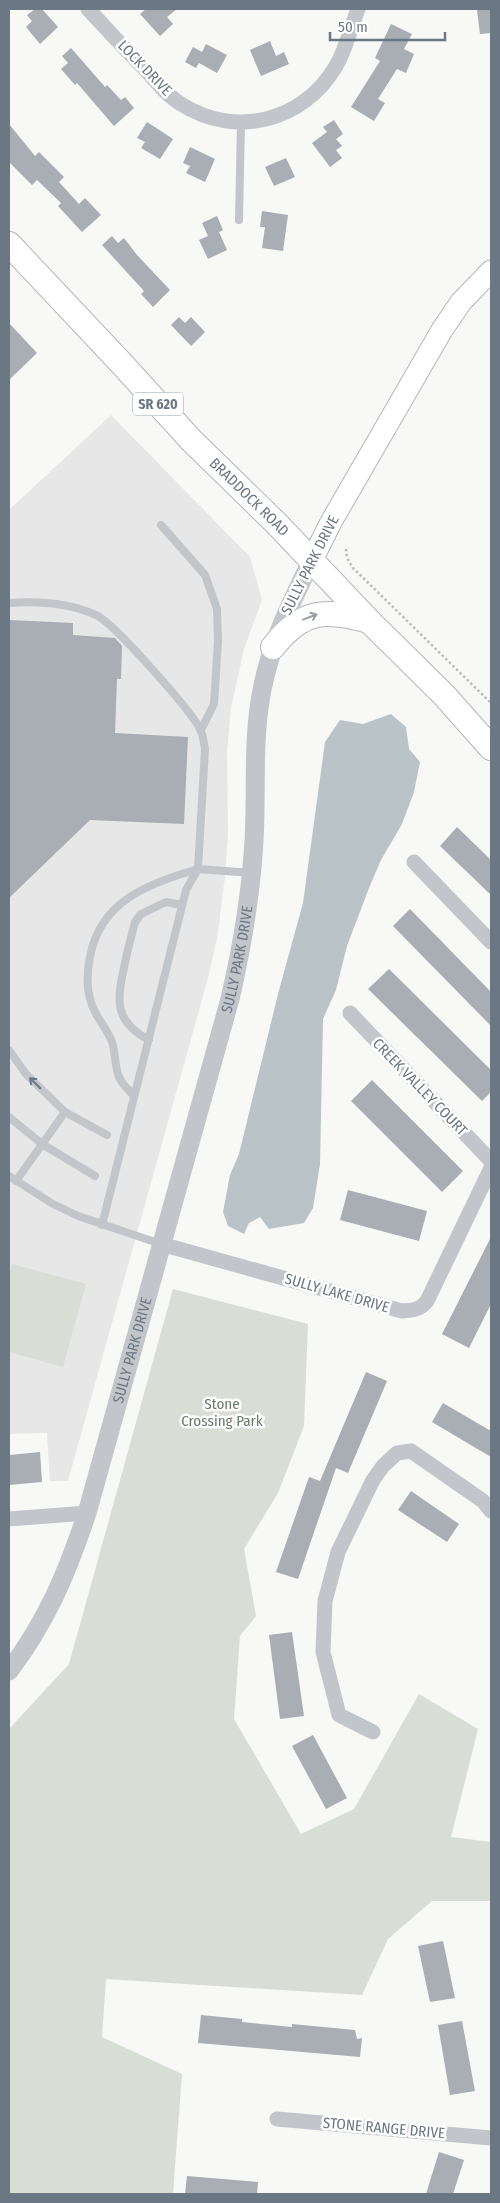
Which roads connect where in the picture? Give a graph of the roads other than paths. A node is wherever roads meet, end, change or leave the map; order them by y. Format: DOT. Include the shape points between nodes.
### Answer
graph roads {
  1 [pos="88,9"];
  2 [pos="358,9"];
  3 [pos="242,121"];
  4 [pos="239,220"];
  5 [pos="9,244"];
  6 [pos="491,271"];
  7 [pos="161,525"];
  8 [pos="312,560"];
  9 [pos="9,603"];
  10 [pos="369,621"];
  11 [pos="273,647"];
  12 [pos="201,730"];
  13 [pos="491,748"];
  14 [pos="414,862"];
  15 [pos="198,869"];
  16 [pos="252,873"];
  17 [pos="182,905"];
  18 [pos="491,942"];
  19 [pos="350,1013"];
  20 [pos="149,1040"];
  21 [pos="9,1050"];
  22 [pos="134,1096"];
  23 [pos="65,1112"];
  24 [pos="9,1117"];
  25 [pos="107,1135"];
  26 [pos="42,1144"];
  27 [pos="491,1161"];
  28 [pos="491,1168"];
  29 [pos="9,1176"];
  30 [pos="95,1176"];
  31 [pos="16,1181"];
  32 [pos="102,1224"];
  33 [pos="161,1244"];
  34 [pos="491,1511"];
  35 [pos="87,1514"];
  36 [pos="9,1519"];
  37 [pos="9,1671"];
  38 [pos="372,1732"];
  39 [pos="277,2119"];
  40 [pos="491,2138"];
  1 -- 3 [label="street, LOCK DRIVE" via="181,104 220,120"];
  2 -- 3 [label="street, LOCK DRIVE" via="338,64 308,100 271,118"];
  3 -- 4 [label="lane"];
  5 -- 8 [label="main road, BRADDOCK ROAD / SR 620" via="191,440"];
  6 -- 8 [label="main road, SULLY PARK DRIVE" via="461,302 442,330"];
  7 -- 12 [label="lane" via="205,575 217,609 214,704"];
  8 -- 10 [label="main road, BRADDOCK ROAD / SR 620"];
  8 -- 11 [label="street, SULLY PARK DRIVE"];
  9 -- 12 [label="lane" via="60,605 103,619 190,712"];
  11 -- 10 [label="main road, one-way" via="289,629 313,616 336,613"];
  10 -- 13 [label="main road, BRADDOCK ROAD / SR 620" via="444,695"];
  11 -- 16 [label="street, SULLY PARK DRIVE" via="262,691 256,736"];
  12 -- 15 [label="lane" via="205,749"];
  14 -- 18 [label="street"];
  15 -- 16 [label="lane"];
  15 -- 17 [label="lane"];
  15 -- 22 [label="lane" via="162,879 117,905 102,924 91,949 86,974 90,1001 112,1041 120,1078"];
  16 -- 33 [label="street, SULLY PARK DRIVE" via="243,940 230,999"];
  17 -- 20 [label="lane"];
  17 -- 20 [label="lane" via="166,902 141,914 135,922 118,991 118,1005 123,1018"];
  19 -- 27 [label="street, CREEK VALLEY COURT"];
  20 -- 22 [label="lane"];
  23 -- 21 [label="lane, one-way" via="26,1074"];
  22 -- 32 [label="lane"];
  23 -- 25 [label="lane"];
  23 -- 26 [label="lane"];
  24 -- 26 [label="lane"];
  26 -- 30 [label="lane"];
  26 -- 31 [label="lane"];
  28 -- 33 [label="street, SULLY LAKE DRIVE" via="427,1301 422,1308 415,1310 402,1311"];
  29 -- 31 [label="lane"];
  31 -- 32 [label="lane" via="53,1204"];
  32 -- 33 [label="lane"];
  33 -- 35 [label="street, SULLY PARK DRIVE"];
  34 -- 38 [label="street" via="483,1501 411,1450 397,1453 382,1466 373,1480 338,1552 325,1601 324,1652 339,1715"];
  35 -- 36 [label="street"];
  35 -- 37 [label="street, SULLY PARK DRIVE" via="69,1568 51,1605"];
  39 -- 40 [label="street, STONE RANGE DRIVE"];
}
